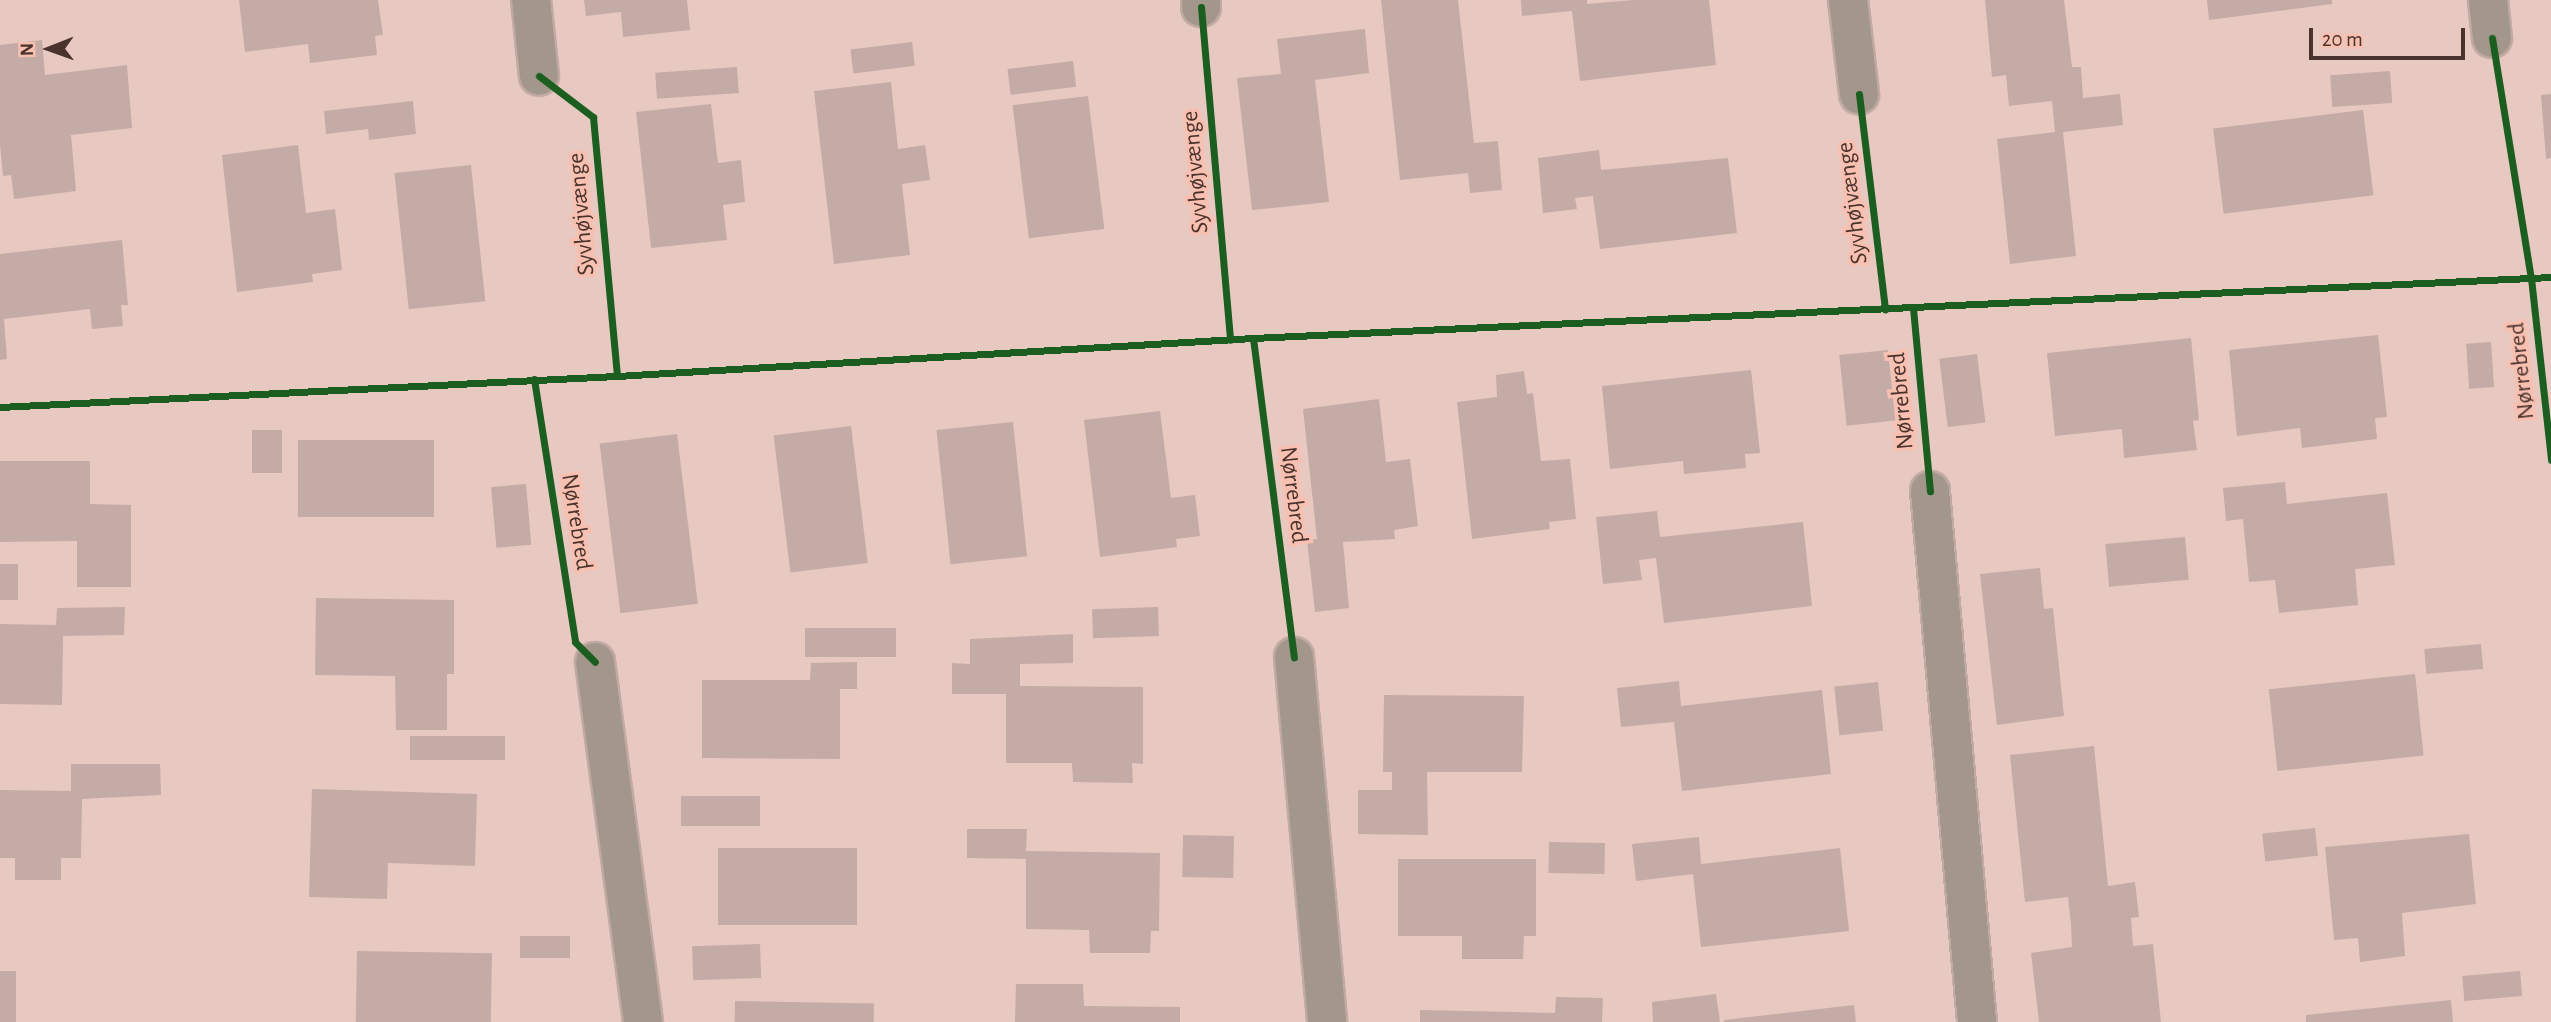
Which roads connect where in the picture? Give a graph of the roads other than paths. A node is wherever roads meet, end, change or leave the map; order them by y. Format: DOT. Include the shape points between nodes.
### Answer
graph roads {
  1 [pos="531,0"];
  2 [pos="1848,0"];
  3 [pos="2487,0"];
  4 [pos="2492,38"];
  5 [pos="539,76"];
  6 [pos="1859,94"];
  7 [pos="1930,491"];
  8 [pos="1294,657"];
  9 [pos="596,662"];
  10 [pos="643,1022"];
  11 [pos="1327,1022"];
  12 [pos="1977,1022"];
  1 -- 5 [label="street"];
  2 -- 6 [label="street"];
  3 -- 4 [label="street"];
  7 -- 12 [label="street"];
  8 -- 11 [label="street"];
  9 -- 10 [label="street"];
}
